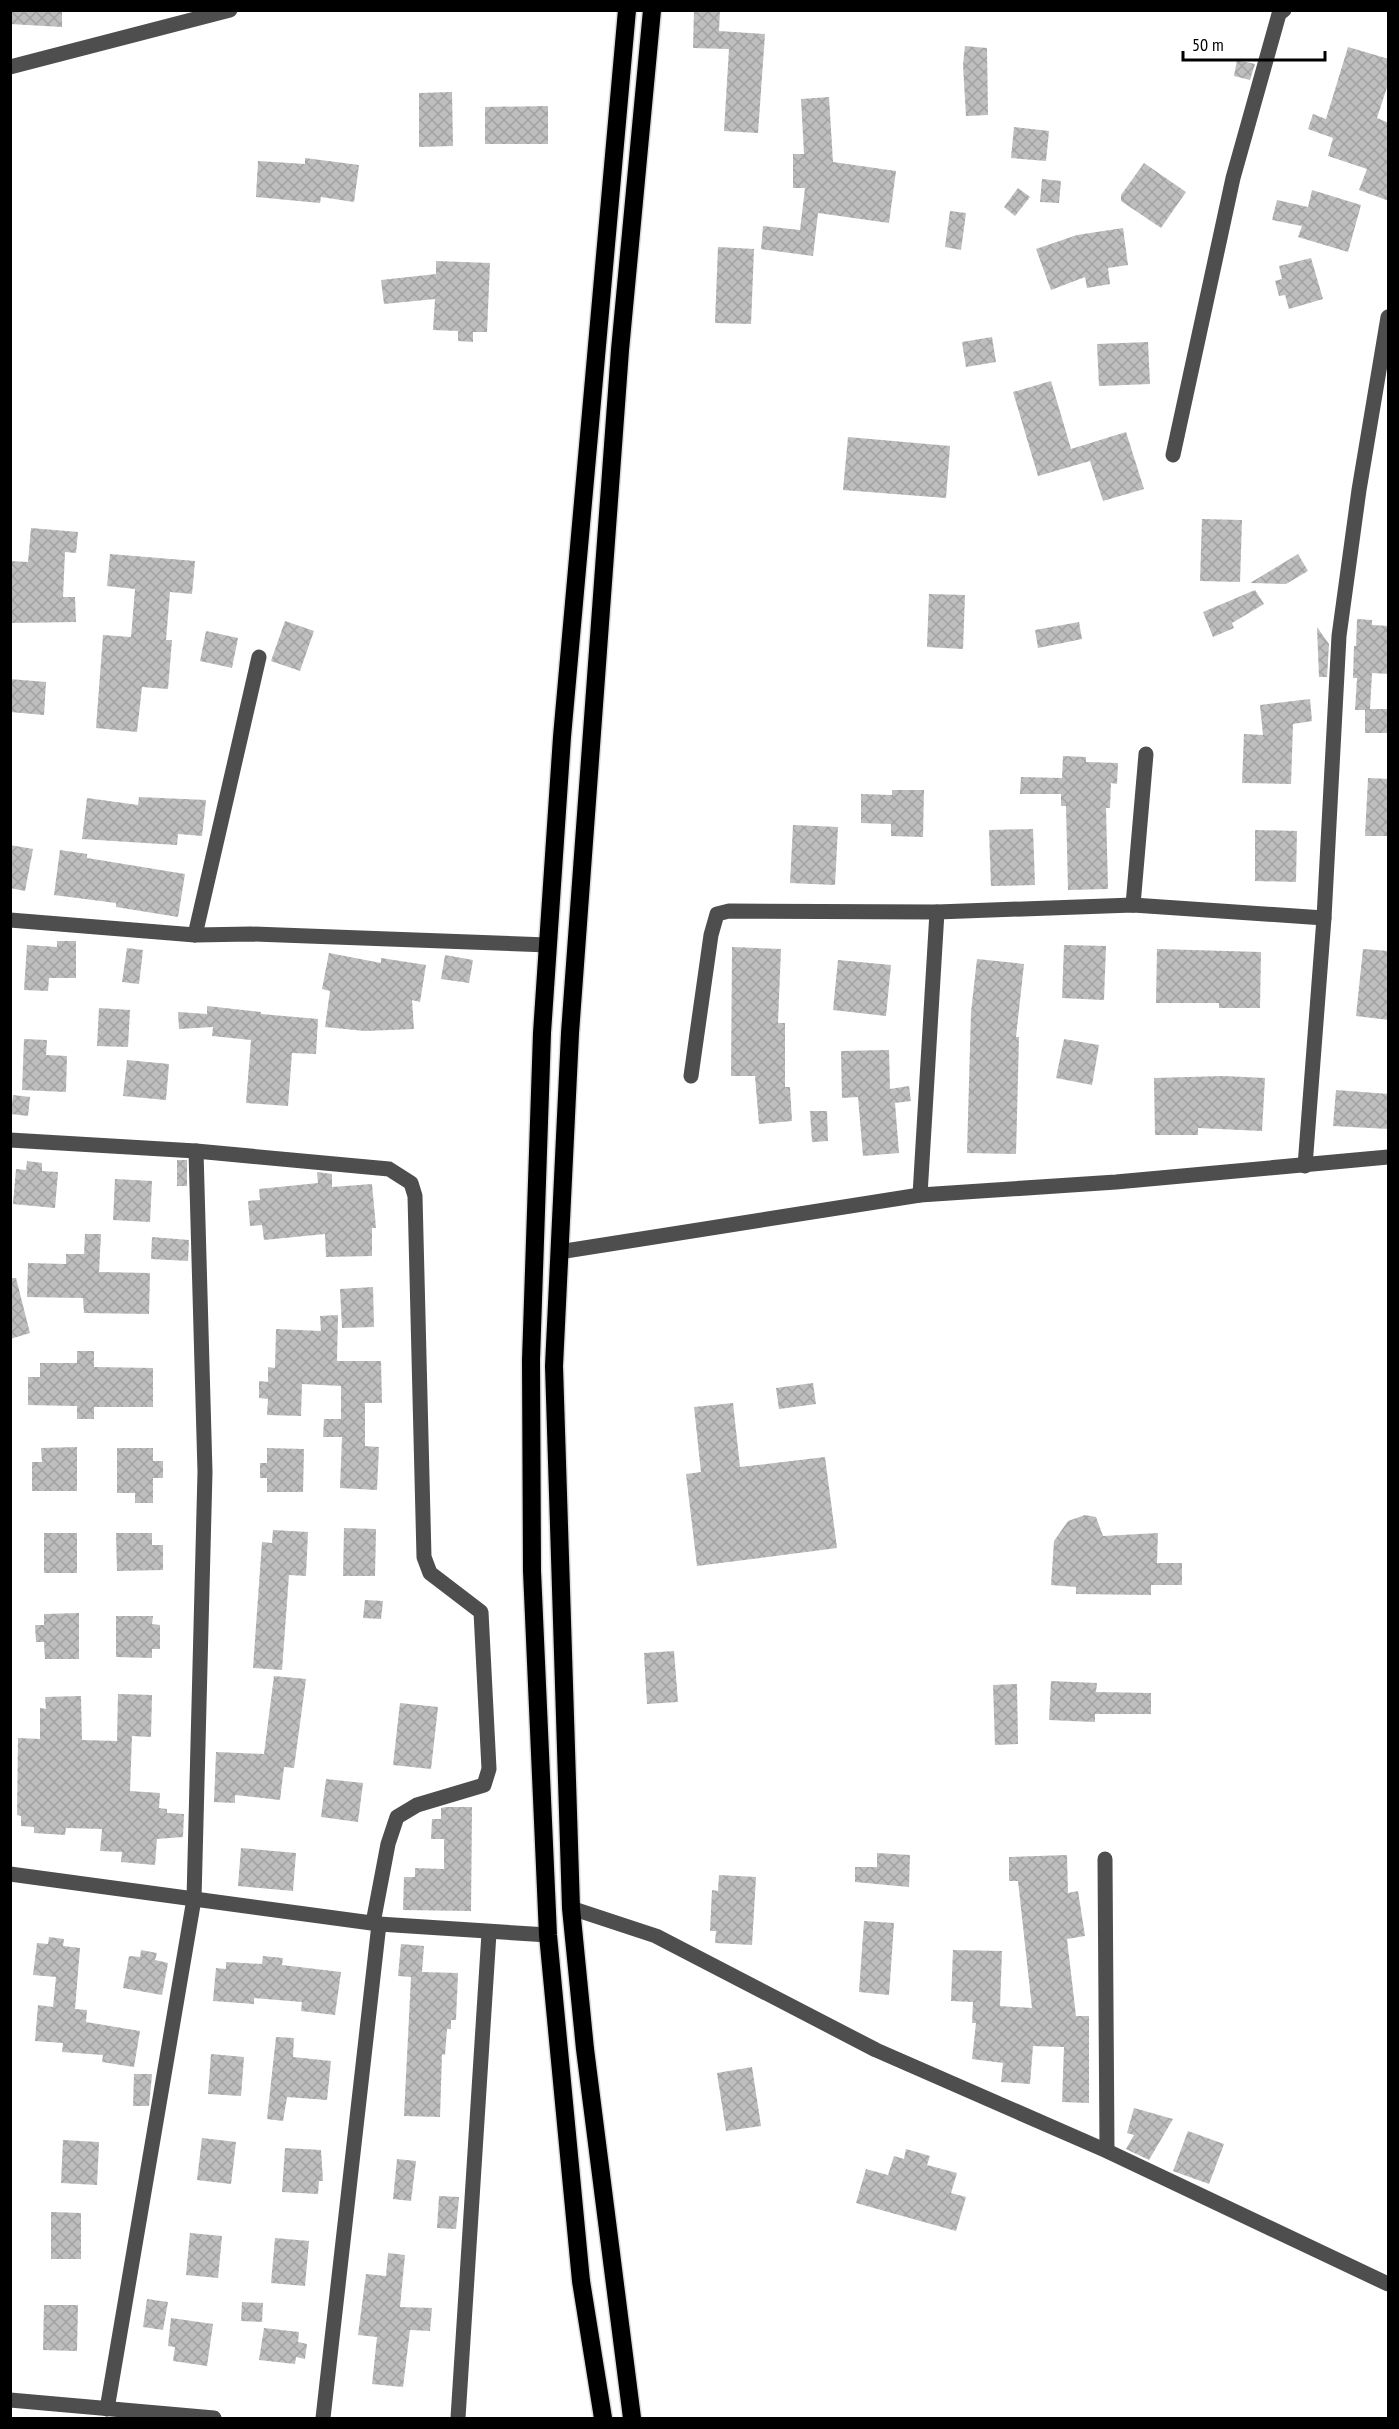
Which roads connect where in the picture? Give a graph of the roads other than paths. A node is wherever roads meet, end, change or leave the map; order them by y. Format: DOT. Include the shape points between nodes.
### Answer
graph roads {
  1 [pos="230,10"];
  2 [pos="627,10"];
  3 [pos="652,10"];
  4 [pos="1284,10"];
  5 [pos="182,17"];
  6 [pos="10,67"];
  7 [pos="604,246"];
  8 [pos="631,246"];
  9 [pos="1389,317"];
  10 [pos="1173,454"];
  11 [pos="259,657"];
  12 [pos="1146,754"];
  13 [pos="1133,905"];
  14 [pos="937,912"];
  15 [pos="1324,918"];
  16 [pos="10,920"];
  17 [pos="195,935"];
  18 [pos="548,945"];
  19 [pos="691,1076"];
  20 [pos="10,1140"];
  21 [pos="196,1151"];
  22 [pos="1389,1157"];
  23 [pos="1305,1166"];
  24 [pos="920,1195"];
  25 [pos="558,1252"];
  26 [pos="1105,1859"];
  27 [pos="10,1874"];
  28 [pos="194,1899"];
  29 [pos="572,1908"];
  30 [pos="376,1923"];
  31 [pos="489,1933"];
  32 [pos="548,1935"];
  33 [pos="1107,2151"];
  34 [pos="1389,2284"];
  35 [pos="10,2400"];
  36 [pos="107,2409"];
  37 [pos="213,2418"];
  38 [pos="323,2418"];
  39 [pos="458,2418"];
  40 [pos="603,2418"];
  41 [pos="632,2418"];
  1 -- 5 [label="street"];
  2 -- 7 [label="highway"];
  3 -- 8 [label="highway"];
  4 -- 10 [label="street" via="1279,14 1233,177"];
  5 -- 6 [label="street"];
  7 -- 8 [label="highway"];
  7 -- 18 [label="highway"];
  8 -- 25 [label="highway" via="571,1021"];
  9 -- 15 [label="street" via="1338,636"];
  11 -- 17 [label="street"];
  12 -- 13 [label="street"];
  13 -- 14 [label="street"];
  13 -- 15 [label="street"];
  14 -- 19 [label="street" via="717,914"];
  14 -- 24 [label="street"];
  15 -- 23 [label="street"];
  16 -- 17 [label="street"];
  17 -- 18 [label="street"];
  18 -- 32 [label="highway" via="531,1360 532,1571"];
  20 -- 21 [label="street"];
  21 -- 28 [label="street" via="205,1472"];
  21 -- 30 [label="street" via="389,1169 411,1183 415,1196 424,1557 430,1573 481,1612 489,1769 484,1785 417,1805 397,1817 388,1844"];
  22 -- 23 [label="street"];
  23 -- 24 [label="street"];
  24 -- 25 [label="street"];
  25 -- 29 [label="highway" via="555,1389"];
  26 -- 33 [label="street"];
  27 -- 28 [label="street"];
  28 -- 30 [label="street"];
  28 -- 36 [label="street"];
  29 -- 33 [label="street" via="656,1936 876,2050"];
  29 -- 41 [label="highway" via="585,2049"];
  30 -- 31 [label="street"];
  30 -- 38 [label="street"];
  31 -- 32 [label="street"];
  31 -- 39 [label="street"];
  32 -- 40 [label="highway" via="580,2281"];
  33 -- 34 [label="street"];
  35 -- 36 [label="street"];
  36 -- 37 [label="street"];
}
